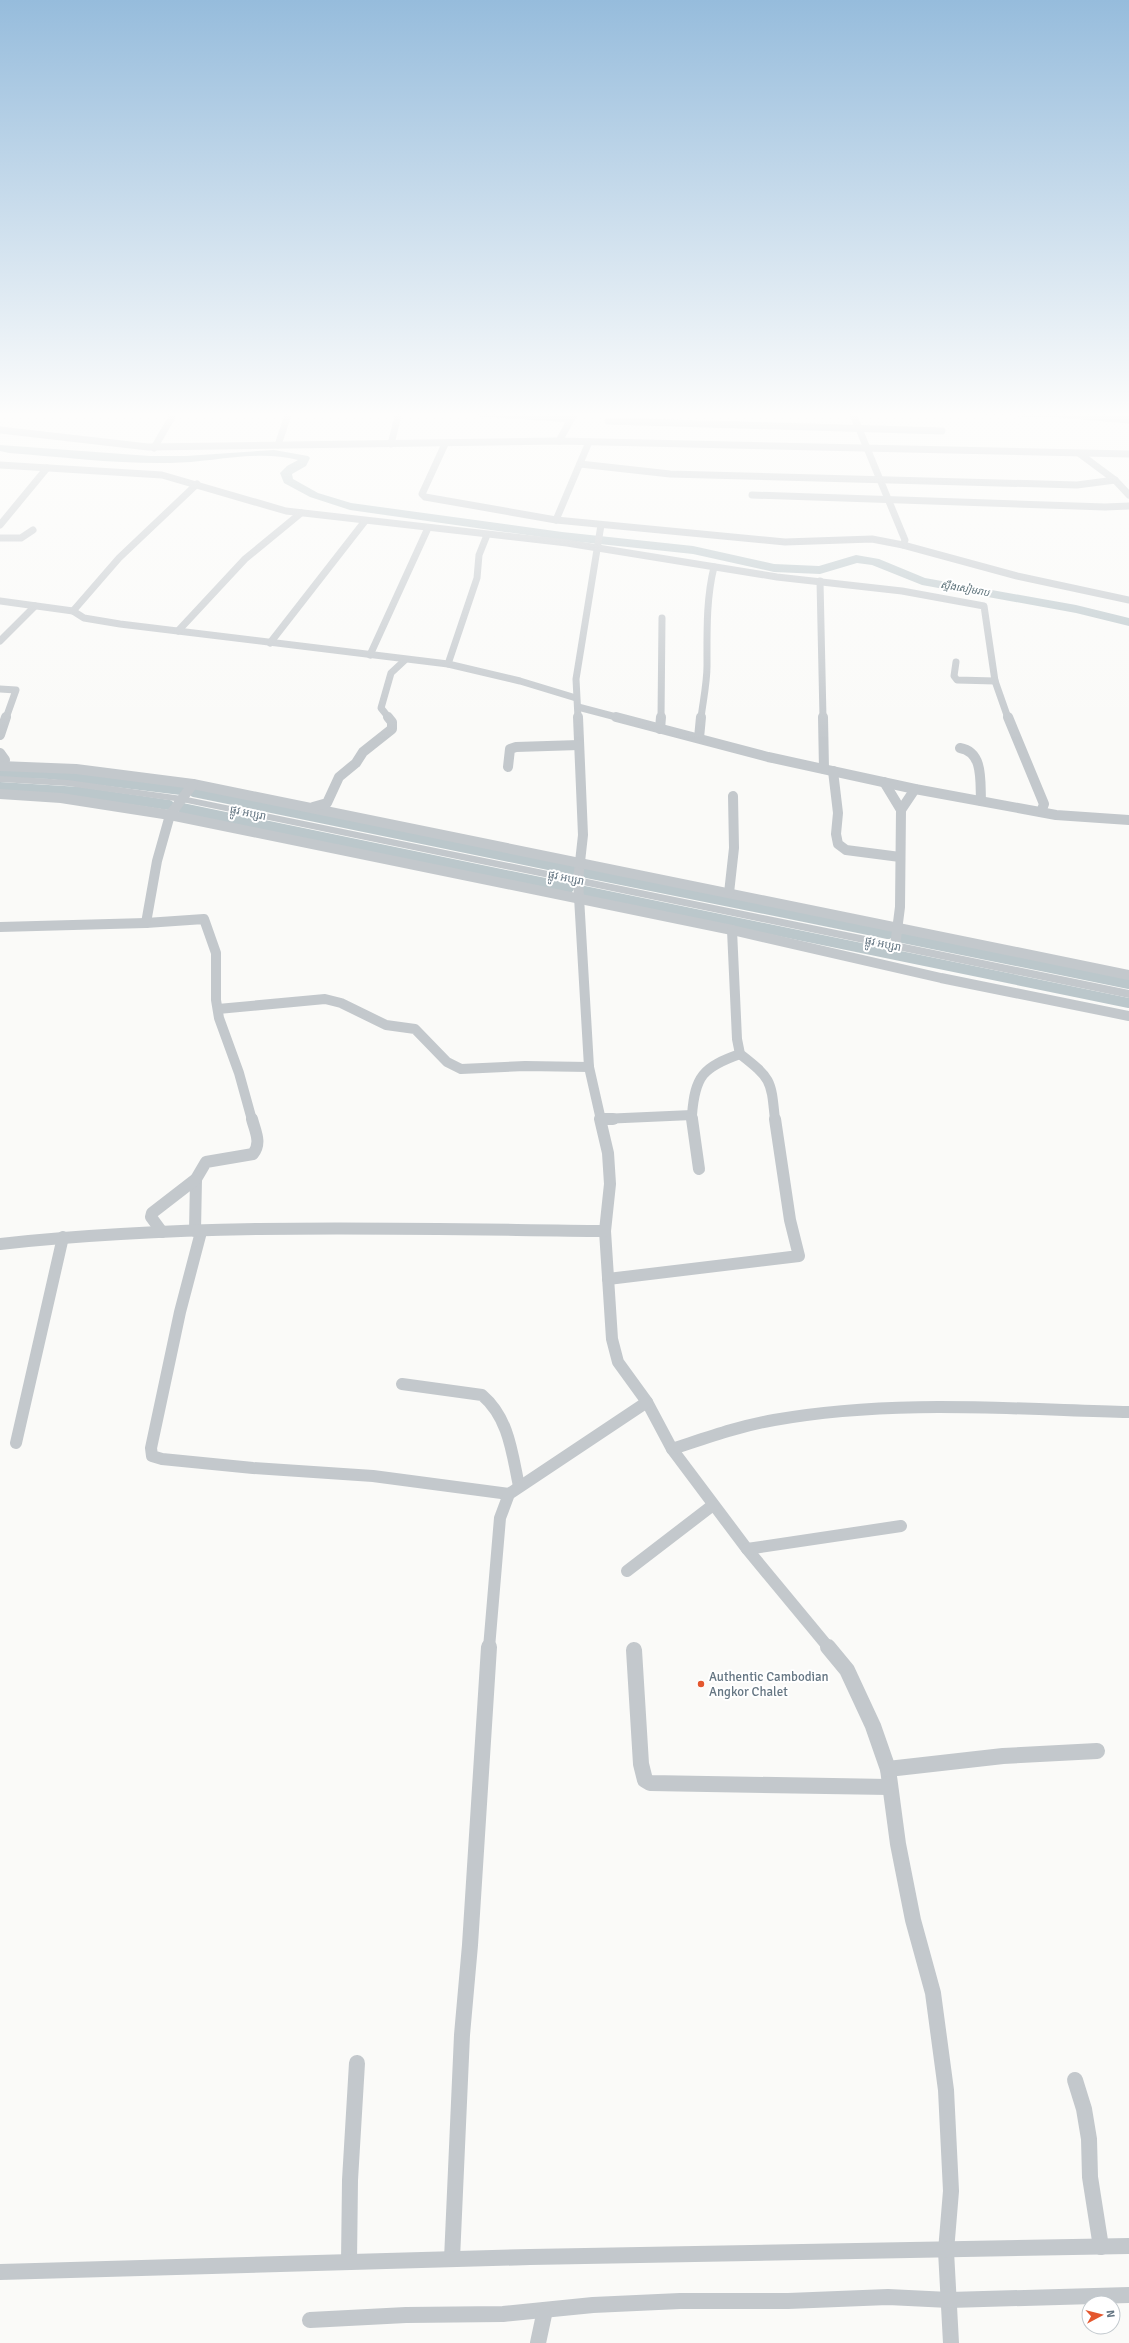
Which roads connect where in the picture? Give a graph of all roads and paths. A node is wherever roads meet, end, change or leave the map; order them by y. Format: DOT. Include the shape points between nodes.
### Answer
graph roads {
  1 [pos="158,521"];
  2 [pos="291,521"];
  3 [pos="365,521"];
  4 [pos="368,521"];
  5 [pos="565,521"];
  6 [pos="898,521"];
  7 [pos="601,527"];
  8 [pos="428,528"];
  9 [pos="33,530"];
  10 [pos="487,535"];
  11 [pos="0,538"];
  12 [pos="902,545"];
  13 [pos="596,547"];
  14 [pos="714,567"];
  15 [pos="820,581"];
  16 [pos="1129,600"];
  17 [pos="0,601"];
  18 [pos="35,606"];
  19 [pos="73,611"];
  20 [pos="662,618"];
  21 [pos="178,631"];
  22 [pos="0,641"];
  23 [pos="270,643"];
  24 [pos="370,655"];
  25 [pos="405,660"];
  26 [pos="956,662"];
  27 [pos="448,664"];
  28 [pos="995,682"];
  29 [pos="0,689"];
  30 [pos="577,702"];
  31 [pos="660,729"];
  32 [pos="0,736"];
  33 [pos="700,738"];
  34 [pos="579,745"];
  35 [pos="960,748"];
  36 [pos="0,753"];
  37 [pos="2,766"];
  38 [pos="508,767"];
  39 [pos="828,770"];
  40 [pos="0,779"];
  41 [pos="884,782"];
  42 [pos="193,784"];
  43 [pos="915,789"];
  44 [pos="0,794"];
  45 [pos="733,796"];
  46 [pos="182,799"];
  47 [pos="981,801"];
  48 [pos="311,808"];
  49 [pos="901,810"];
  50 [pos="1042,812"];
  51 [pos="170,815"];
  52 [pos="1129,820"];
  53 [pos="900,857"];
  54 [pos="581,863"];
  55 [pos="578,880"];
  56 [pos="729,893"];
  57 [pos="580,899"];
  58 [pos="146,923"];
  59 [pos="0,927"];
  60 [pos="896,928"];
  61 [pos="732,930"];
  62 [pos="895,946"];
  63 [pos="1129,975"];
  64 [pos="1129,994"];
  65 [pos="218,1009"];
  66 [pos="1129,1016"];
  67 [pos="740,1054"];
  68 [pos="589,1067"];
  69 [pos="692,1115"];
  70 [pos="602,1119"];
  71 [pos="699,1169"];
  72 [pos="196,1179"];
  73 [pos="605,1231"];
  74 [pos="162,1232"];
  75 [pos="198,1232"];
  76 [pos="63,1237"];
  77 [pos="0,1244"];
  78 [pos="608,1279"];
  79 [pos="402,1384"];
  80 [pos="647,1402"];
  81 [pos="1129,1412"];
  82 [pos="16,1443"];
  83 [pos="672,1449"];
  84 [pos="514,1490"];
  85 [pos="713,1505"];
  86 [pos="901,1526"];
  87 [pos="747,1549"];
  88 [pos="627,1571"];
  89 [pos="634,1650"];
  90 [pos="1097,1751"];
  91 [pos="888,1769"];
  92 [pos="889,1787"];
  93 [pos="357,2063"];
  94 [pos="1075,2080"];
  95 [pos="1129,2246"];
  96 [pos="1101,2247"];
  97 [pos="946,2251"];
  98 [pos="452,2259"];
  99 [pos="349,2262"];
  100 [pos="0,2272"];
  101 [pos="1129,2295"];
  102 [pos="949,2300"];
  103 [pos="545,2310"];
  104 [pos="310,2320"];
  105 [pos="538,2343"];
  106 [pos="951,2343"];
  1 -- 19 [label="street" via="119,558"];
  2 -- 21 [label="street" via="245,560"];
  3 -- 23 [label="street"];
  4 -- 8 [label="street"];
  5 -- 7 [label="street"];
  6 -- 12 [label="street" via="905,540"];
  7 -- 12 [label="street" via="785,542 865,538"];
  7 -- 13 [label="street"];
  8 -- 10 [label="street"];
  8 -- 24 [label="street"];
  9 -- 11 [label="street" via="21,538"];
  10 -- 13 [label="street"];
  10 -- 27 [label="street" via="479,555 477,578"];
  12 -- 16 [label="street" via="1017,576"];
  13 -- 14 [label="street"];
  13 -- 30 [label="street" via="576,679"];
  14 -- 15 [label="street"];
  14 -- 33 [label="street" via="710,583 706,638 707,667"];
  15 -- 28 [label="street" via="902,591 984,606"];
  15 -- 39 [label="street" via="824,730 822,756"];
  17 -- 18 [label="street"];
  18 -- 19 [label="street"];
  18 -- 22 [label="street"];
  19 -- 21 [label="street" via="93,620"];
  20 -- 31 [label="street"];
  21 -- 23 [label="street"];
  23 -- 24 [label="street"];
  24 -- 25 [label="street"];
  25 -- 27 [label="street"];
  25 -- 48 [label="street" via="391,673 381,708 392,722 392,729 362,752 356,763 339,777 327,803"];
  26 -- 28 [label="street" via="954,676 957,680"];
  27 -- 30 [label="street" via="497,675"];
  28 -- 50 [label="street" via="1044,804"];
  29 -- 32 [label="street" via="16,690"];
  30 -- 31 [label="street"];
  30 -- 34 [label="street"];
  31 -- 33 [label="street"];
  33 -- 39 [label="street"];
  34 -- 38 [label="street" via="516,747 510,749"];
  34 -- 54 [label="street" via="583,808"];
  35 -- 47 [label="street" via="975,755"];
  36 -- 37 [label="street" via="5,760"];
  37 -- 42 [label="street" via="76,769"];
  39 -- 41 [label="street"];
  39 -- 53 [label="street" via="838,813 838,844 846,850"];
  40 -- 46 [label="street, ផ្លូវ អប្សរា" via="68,783"];
  41 -- 43 [label="street"];
  41 -- 49 [label="street"];
  42 -- 46 [label="street"];
  42 -- 48 [label="street"];
  43 -- 47 [label="street"];
  43 -- 49 [label="street"];
  44 -- 51 [label="street" via="60,798"];
  45 -- 56 [label="street" via="734,848"];
  46 -- 51 [label="street"];
  46 -- 55 [label="street, ផ្លូវ អប្សរា"];
  47 -- 50 [label="street"];
  48 -- 54 [label="street"];
  49 -- 53 [label="street"];
  50 -- 52 [label="street"];
  51 -- 57 [label="street"];
  51 -- 58 [label="street" via="148,904"];
  53 -- 60 [label="street" via="900,907"];
  54 -- 55 [label="street"];
  54 -- 56 [label="street"];
  55 -- 57 [label="street"];
  55 -- 62 [label="street, ផ្លូវ អប្សរា"];
  56 -- 60 [label="street"];
  57 -- 61 [label="street"];
  57 -- 68 [label="street"];
  58 -- 59 [label="street"];
  58 -- 65 [label="street" via="204,919 216,953"];
  60 -- 62 [label="street"];
  60 -- 63 [label="street"];
  61 -- 66 [label="street" via="941,978"];
  61 -- 67 [label="street" via="737,1039"];
  62 -- 64 [label="street, ផ្លូវ អប្សរា"];
  65 -- 68 [label="street" via="325,999 341,1003 386,1024 415,1029 447,1062 461,1068"];
  65 -- 72 [label="street" via="258,1136 258,1145 255,1152 248,1156 206,1162"];
  67 -- 69 [label="street" via="726,1059 700,1076 694,1091"];
  67 -- 78 [label="street" via="763,1072 772,1088 777,1142 790,1220 800,1256"];
  68 -- 70 [label="street"];
  69 -- 70 [label="street"];
  69 -- 71 [label="street"];
  70 -- 73 [label="street" via="610,1184"];
  72 -- 74 [label="street" via="153,1211 151,1217"];
  72 -- 75 [label="street"];
  73 -- 75 [label="street" via="306,1228"];
  73 -- 78 [label="street"];
  74 -- 75 [label="street"];
  74 -- 76 [label="street"];
  75 -- 84 [label="street" via="151,1448 152,1456 253,1468 373,1476"];
  76 -- 77 [label="street"];
  76 -- 82 [label="street"];
  78 -- 80 [label="street" via="610,1326 618,1362"];
  79 -- 84 [label="street" via="482,1395 492,1401 502,1415"];
  80 -- 83 [label="street"];
  80 -- 84 [label="street"];
  81 -- 83 [label="street" via="904,1408 832,1412 774,1420"];
  83 -- 85 [label="street"];
  84 -- 98 [label="street" via="500,1518 487,1668 462,2035"];
  85 -- 87 [label="street"];
  85 -- 88 [label="street"];
  86 -- 87 [label="street"];
  87 -- 91 [label="street" via="847,1670 873,1726"];
  89 -- 92 [label="street" via="641,1764 645,1780 650,1783"];
  90 -- 91 [label="street" via="1003,1756"];
  91 -- 92 [label="street"];
  92 -- 97 [label="street" via="915,1931 933,1993 946,2090 951,2191"];
  93 -- 99 [label="street" via="350,2180"];
  94 -- 96 [label="street" via="1084,2109 1089,2139 1090,2177"];
  95 -- 96 [label="street"];
  96 -- 97 [label="street"];
  97 -- 98 [label="street"];
  97 -- 102 [label="street"];
  98 -- 99 [label="street"];
  99 -- 100 [label="street"];
  101 -- 102 [label="street"];
  102 -- 103 [label="street" via="888,2297 788,2301 680,2301"];
  102 -- 106 [label="street"];
  103 -- 104 [label="street" via="504,2314 406,2315"];
  103 -- 105 [label="street"];
}
